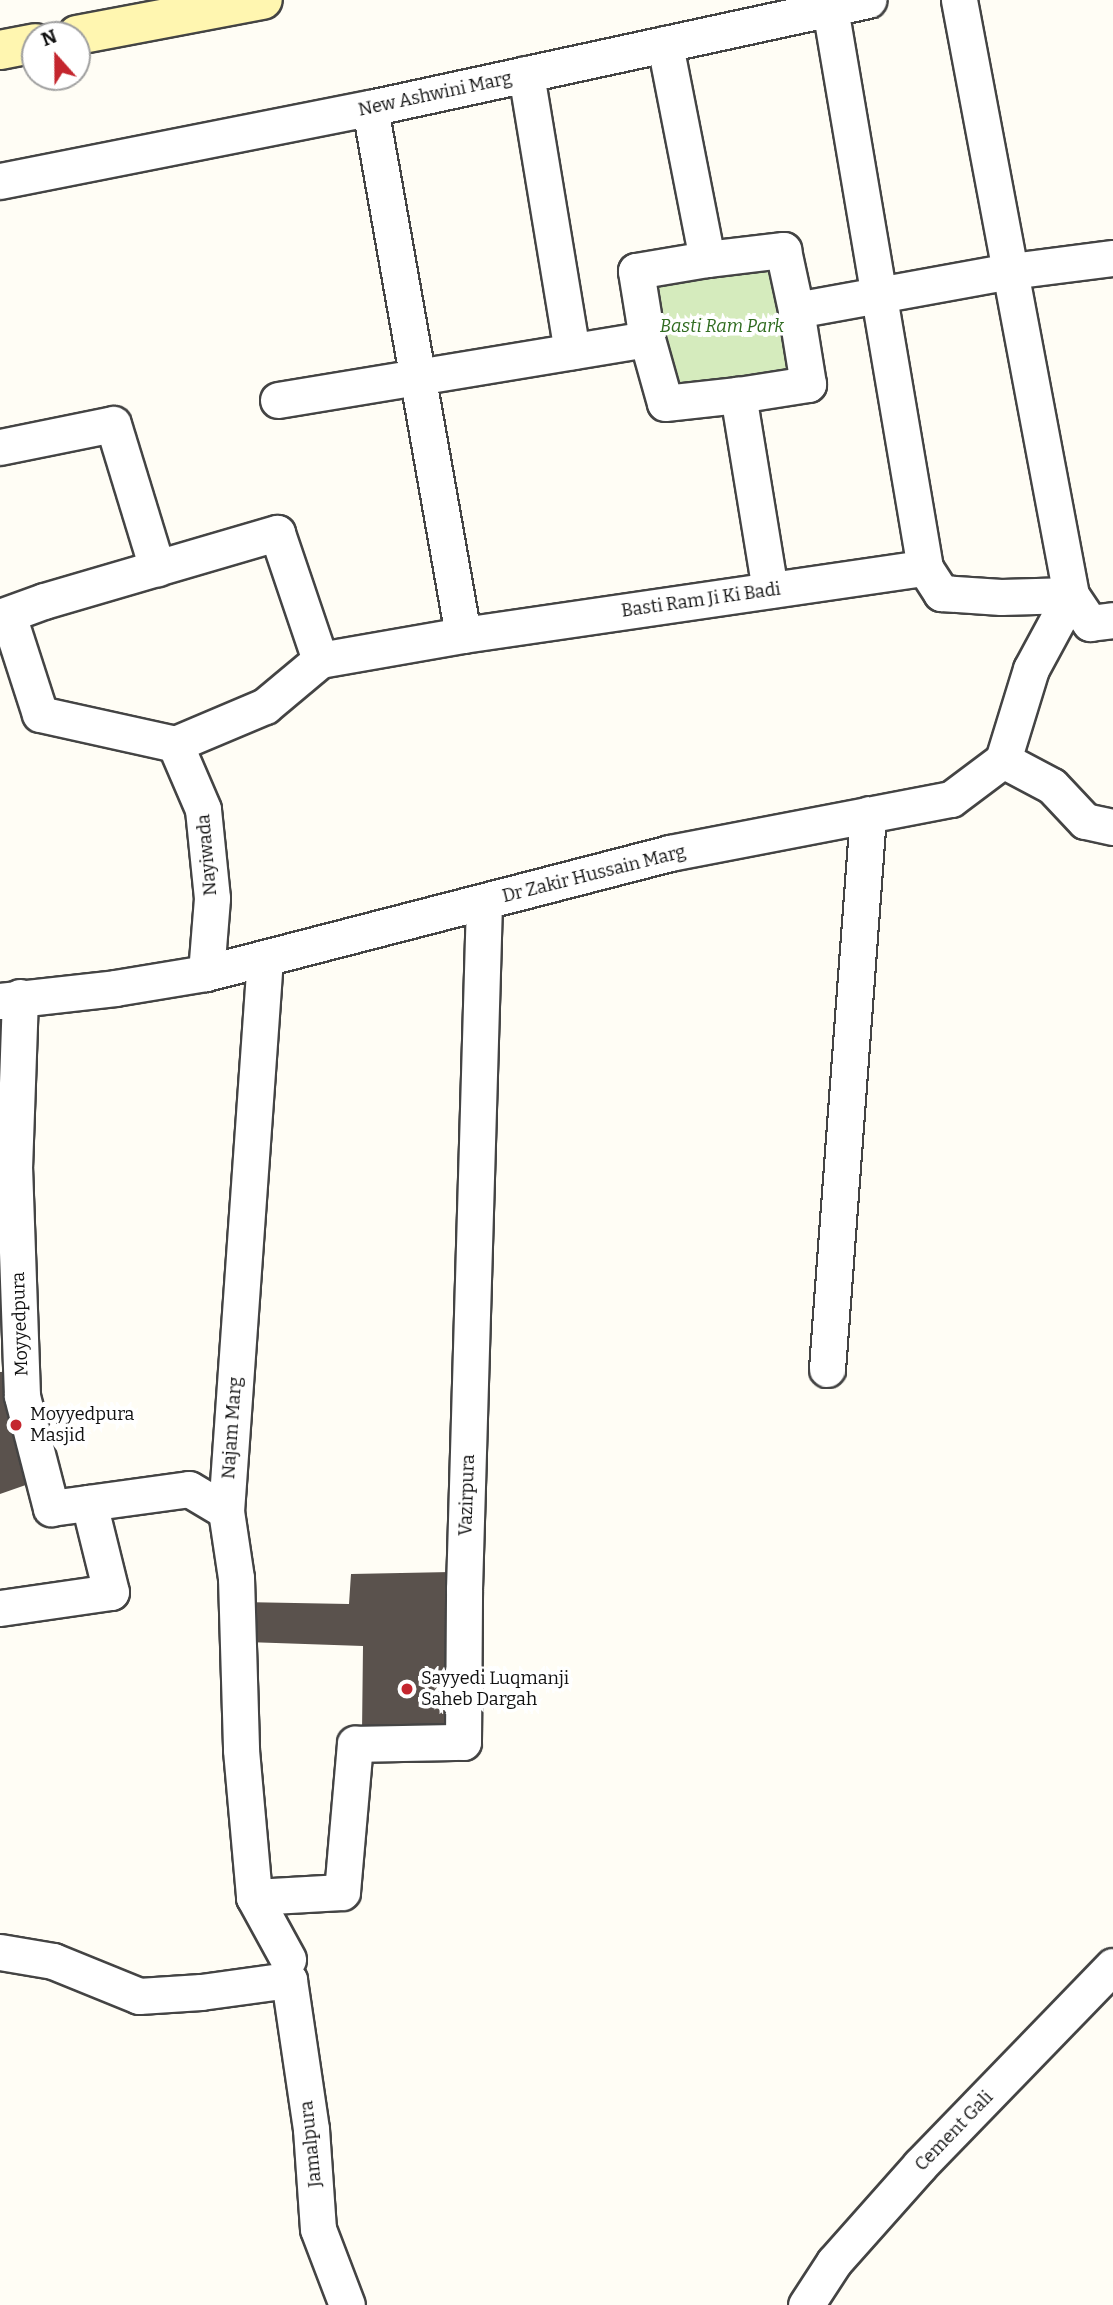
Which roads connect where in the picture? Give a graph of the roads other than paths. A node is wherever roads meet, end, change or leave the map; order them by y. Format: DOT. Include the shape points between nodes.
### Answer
graph roads {
  1 [pos="263,0"];
  2 [pos="868,0"];
  3 [pos="959,0"];
  4 [pos="830,8"];
  5 [pos="91,32"];
  6 [pos="665,44"];
  7 [pos="21,46"];
  8 [pos="0,50"];
  9 [pos="526,74"];
  10 [pos="370,108"];
  11 [pos="0,181"];
  12 [pos="1113,258"];
  13 [pos="707,259"];
  14 [pos="1011,271"];
  15 [pos="876,296"];
  16 [pos="796,310"];
  17 [pos="647,339"];
  18 [pos="572,351"];
  19 [pos="418,378"];
  20 [pos="738,395"];
  21 [pos="278,400"];
  22 [pos="0,447"];
  23 [pos="157,568"];
  24 [pos="925,568"];
  25 [pos="770,590"];
  26 [pos="1071,595"];
  27 [pos="4,616"];
  28 [pos="1113,620"];
  29 [pos="463,635"];
  30 [pos="320,660"];
  31 [pos="175,744"];
  32 [pos="1003,760"];
  33 [pos="867,815"];
  34 [pos="1113,827"];
  35 [pos="484,902"];
  36 [pos="265,958"];
  37 [pos="206,973"];
  38 [pos="10,999"];
  39 [pos="827,1369"];
  40 [pos="89,1503"];
  41 [pos="226,1511"];
  42 [pos="0,1608"];
  43 [pos="254,1896"];
  44 [pos="0,1952"];
  45 [pos="1113,1966"];
  46 [pos="288,1969"];
  47 [pos="347,2305"];
  48 [pos="806,2305"];
  1 -- 5 [label="main road"];
  2 -- 4 [label="street, New Ashwini Marg"];
  3 -- 14 [label="street"];
  4 -- 6 [label="street, New Ashwini Marg"];
  4 -- 15 [label="street"];
  6 -- 9 [label="street, New Ashwini Marg"];
  6 -- 13 [label="street"];
  7 -- 8 [label="main road"];
  9 -- 10 [label="street, New Ashwini Marg"];
  9 -- 18 [label="street"];
  10 -- 11 [label="street, New Ashwini Marg"];
  10 -- 19 [label="street"];
  12 -- 14 [label="street"];
  13 -- 16 [label="street" via="783,250"];
  13 -- 17 [label="street" via="636,271"];
  14 -- 15 [label="street"];
  14 -- 26 [label="street"];
  15 -- 16 [label="street"];
  15 -- 24 [label="street"];
  16 -- 20 [label="street" via="808,384"];
  17 -- 18 [label="street"];
  17 -- 20 [label="street" via="665,403"];
  18 -- 19 [label="street"];
  19 -- 21 [label="street"];
  19 -- 29 [label="street"];
  20 -- 25 [label="street"];
  22 -- 23 [label="street" via="113,424"];
  23 -- 27 [label="street"];
  23 -- 30 [label="street" via="277,533"];
  24 -- 25 [label="street, Basti Ram Ji Ki Badi"];
  24 -- 26 [label="street" via="942,593"];
  25 -- 29 [label="street, Basti Ram Ji Ki Badi"];
  26 -- 28 [label="street" via="1090,623"];
  26 -- 32 [label="street" via="1031,669"];
  27 -- 31 [label="street" via="40,714"];
  29 -- 30 [label="street, Basti Ram Ji Ki Badi"];
  30 -- 31 [label="street" via="265,706"];
  31 -- 37 [label="street, Nayiwada" via="203,809 212,898"];
  32 -- 33 [label="street, Dr Zakir Hussain Marg" via="951,799"];
  32 -- 34 [label="street" via="1052,786 1085,821"];
  33 -- 35 [label="street, Dr Zakir Hussain Marg" via="670,853"];
  33 -- 39 [label="street"];
  35 -- 36 [label="street, Dr Zakir Hussain Marg"];
  35 -- 43 [label="street, Vazirpura" via="463,1742 355,1744 342,1892"];
  36 -- 37 [label="street, Dr Zakir Hussain Marg"];
  36 -- 41 [label="street, Najam Marg"];
  37 -- 38 [label="street, Dr Zakir Hussain Marg"];
  38 -- 40 [label="street, Moyyedpura" via="22,1396 51,1508"];
  40 -- 41 [label="street, Moyyedpura" via="189,1489"];
  40 -- 42 [label="street" via="111,1592"];
  41 -- 43 [label="street, Najam Marg" via="236,1578 241,1750"];
  43 -- 46 [label="street, Jamalpura"];
  44 -- 46 [label="street" via="53,1961 139,1996 201,1992"];
  45 -- 48 [label="street, Cement Gali" via="920,2165 834,2262"];
  46 -- 47 [label="street, Jamalpura" via="311,2129 318,2229"];
}
